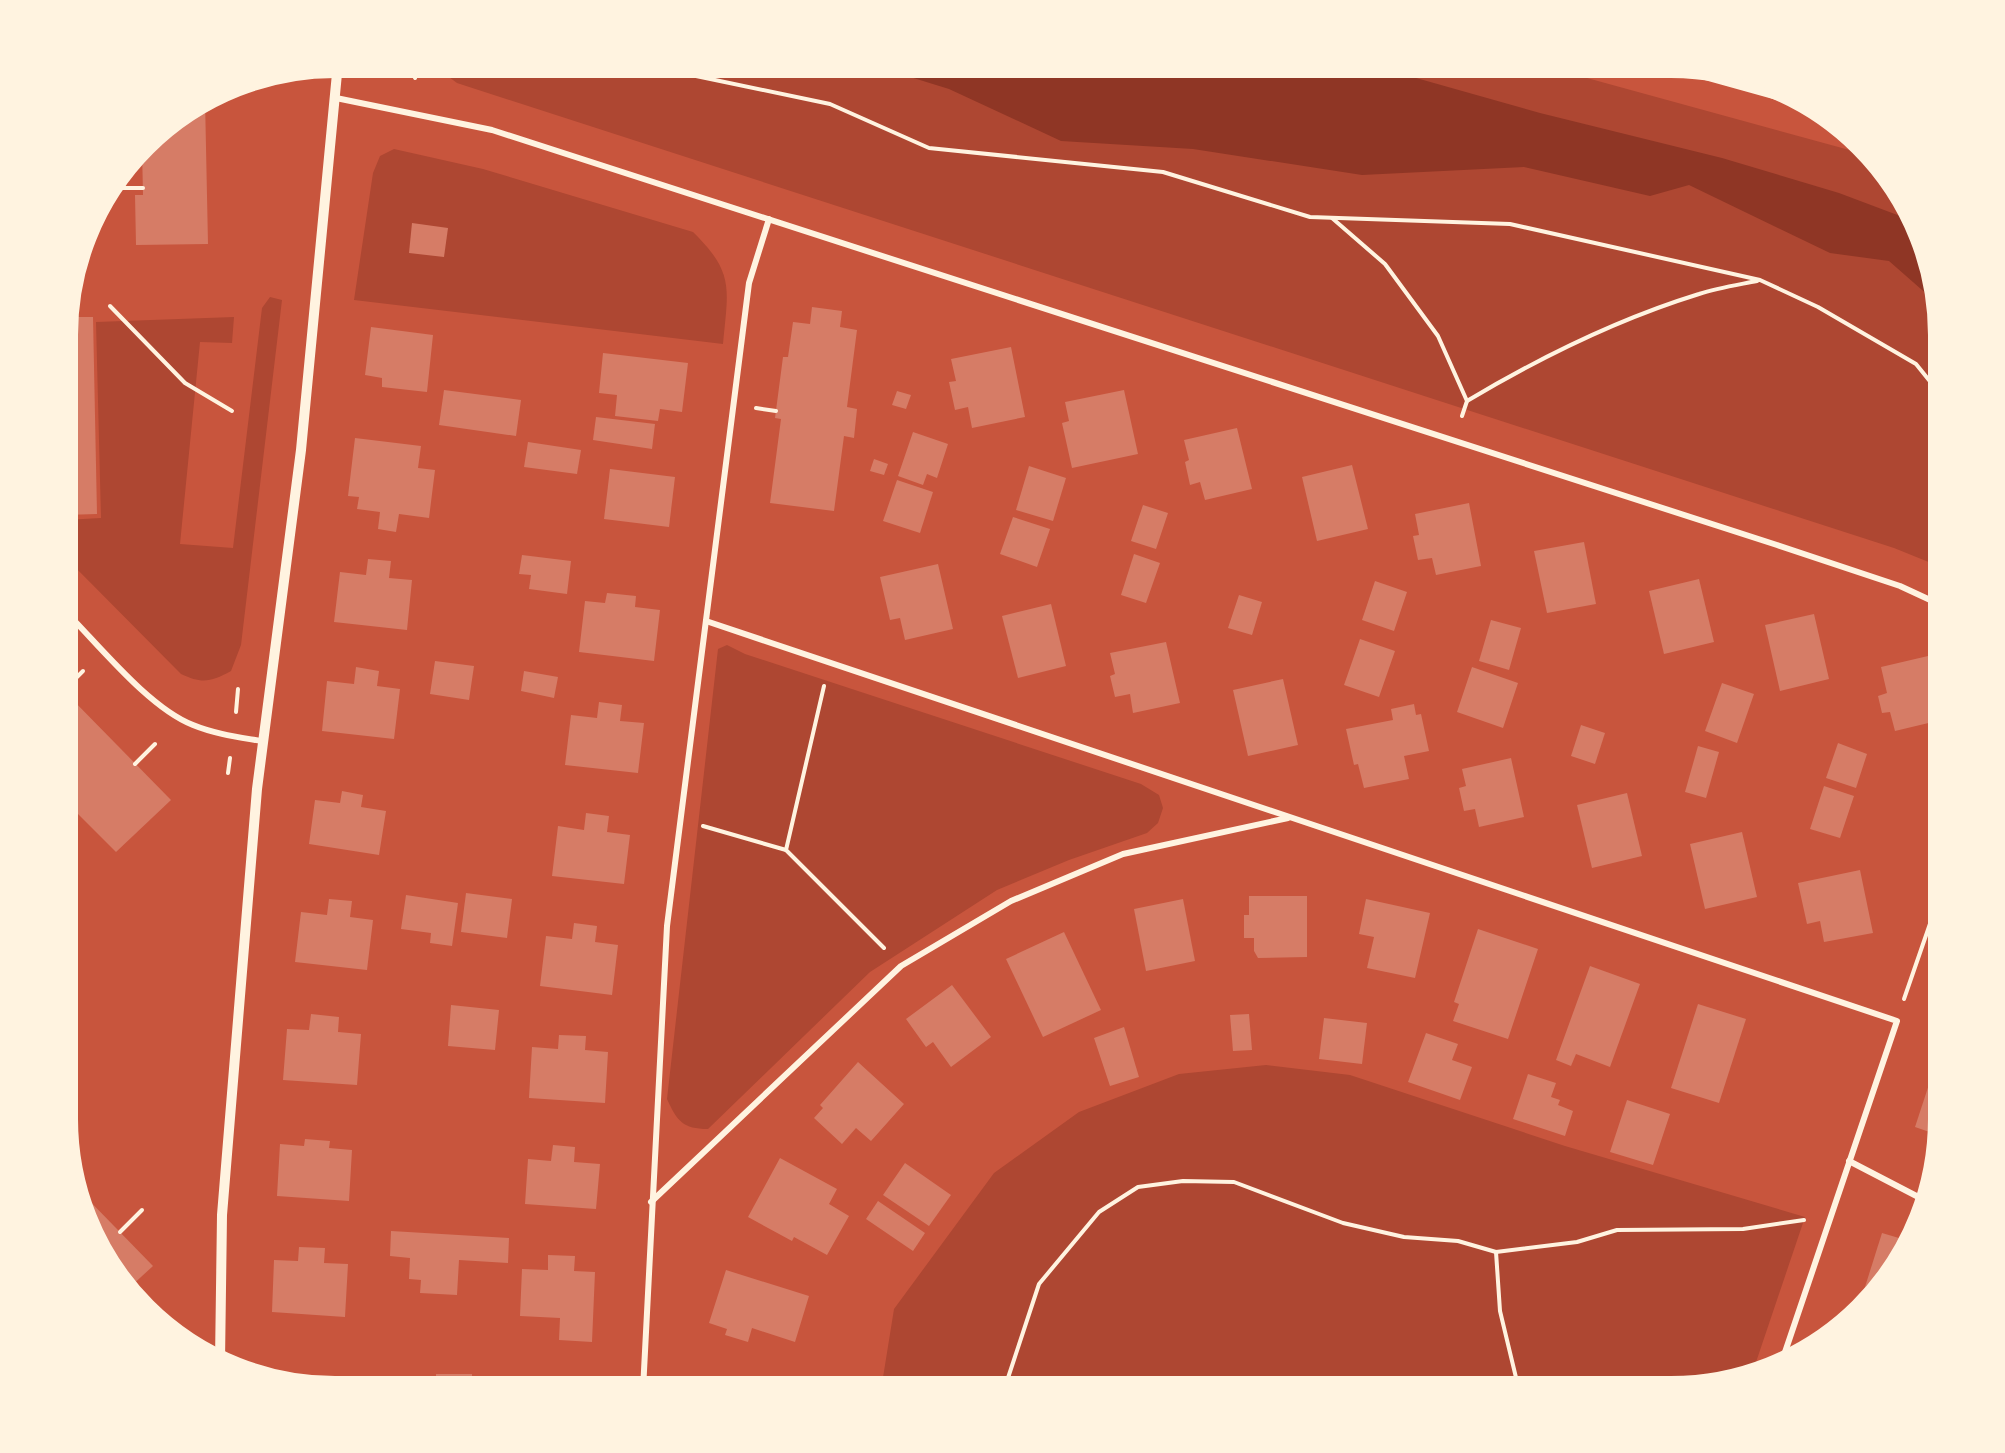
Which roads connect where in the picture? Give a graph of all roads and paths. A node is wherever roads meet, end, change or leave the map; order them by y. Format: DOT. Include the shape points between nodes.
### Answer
graph roads {
  1 [pos="337,74"];
  2 [pos="417,74"];
  3 [pos="689,74"];
  4 [pos="416,78"];
  5 [pos="336,98"];
  6 [pos="119,188"];
  7 [pos="143,188"];
  8 [pos="1331,218"];
  9 [pos="769,219"];
  10 [pos="1760,280"];
  11 [pos="110,306"];
  12 [pos="1931,383"];
  13 [pos="1467,401"];
  14 [pos="232,411"];
  15 [pos="1462,416"];
  16 [pos="1931,600"];
  17 [pos="74,620"];
  18 [pos="706,621"];
  19 [pos="830,663"];
  20 [pos="83,671"];
  21 [pos="74,680"];
  22 [pos="261,741"];
  23 [pos="155,744"];
  24 [pos="135,764"];
  25 [pos="1289,818"];
  26 [pos="680,819"];
  27 [pos="786,850"];
  28 [pos="1931,921"];
  29 [pos="901,966"];
  30 [pos="1897,1021"];
  31 [pos="1850,1161"];
  32 [pos="1919,1197"];
  33 [pos="651,1202"];
  34 [pos="142,1210"];
  35 [pos="1831,1216"];
  36 [pos="120,1232"];
  37 [pos="1496,1252"];
  38 [pos="220,1353"];
  39 [pos="1784,1354"];
  40 [pos="643,1380"];
  41 [pos="1007,1380"];
  42 [pos="1517,1380"];
  1 -- 5 [label="street"];
  2 -- 4 [label="path"];
  3 -- 8 [label="path" via="830,104 929,148 1163,172 1311,217"];
  5 -- 9 [label="street" via="492,130"];
  5 -- 22 [label="street" via="301,450"];
  6 -- 7 [label="path"];
  8 -- 10 [label="path" via="1510,224"];
  8 -- 13 [label="path" via="1392,273 1438,336"];
  9 -- 16 [label="street" via="1777,545"];
  9 -- 18 [label="street" via="749,283"];
  10 -- 12 [label="path" via="1818,307 1916,364"];
  10 -- 13 [label="path" via="1699,294 1597,334 1517,371"];
  11 -- 14 [label="path" via="185,383"];
  13 -- 15 [label="path"];
  17 -- 22 [label="street" via="162,708 191,725"];
  18 -- 19 [label="street"];
  18 -- 26 [label="street"];
  19 -- 25 [label="street"];
  19 -- 27 [label="path"];
  20 -- 21 [label="path"];
  22 -- 38 [label="street" via="222,1215"];
  23 -- 24 [label="path"];
  25 -- 29 [label="street" via="1123,854 1011,902"];
  25 -- 30 [label="street"];
  26 -- 27 [label="path"];
  26 -- 33 [label="street" via="667,926"];
  27 -- 29 [label="path"];
  28 -- 30 [label="path"];
  29 -- 33 [label="street"];
  30 -- 31 [label="street"];
  31 -- 32 [label="street"];
  31 -- 35 [label="street"];
  33 -- 40 [label="street"];
  34 -- 36 [label="path"];
  35 -- 37 [label="path" via="1743,1229 1617,1230 1577,1242"];
  35 -- 39 [label="street"];
  37 -- 41 [label="path" via="1458,1241 1404,1237 1343,1223 1234,1182 1183,1181 1138,1187 1099,1212 1039,1284"];
  37 -- 42 [label="path" via="1500,1311"];
}
